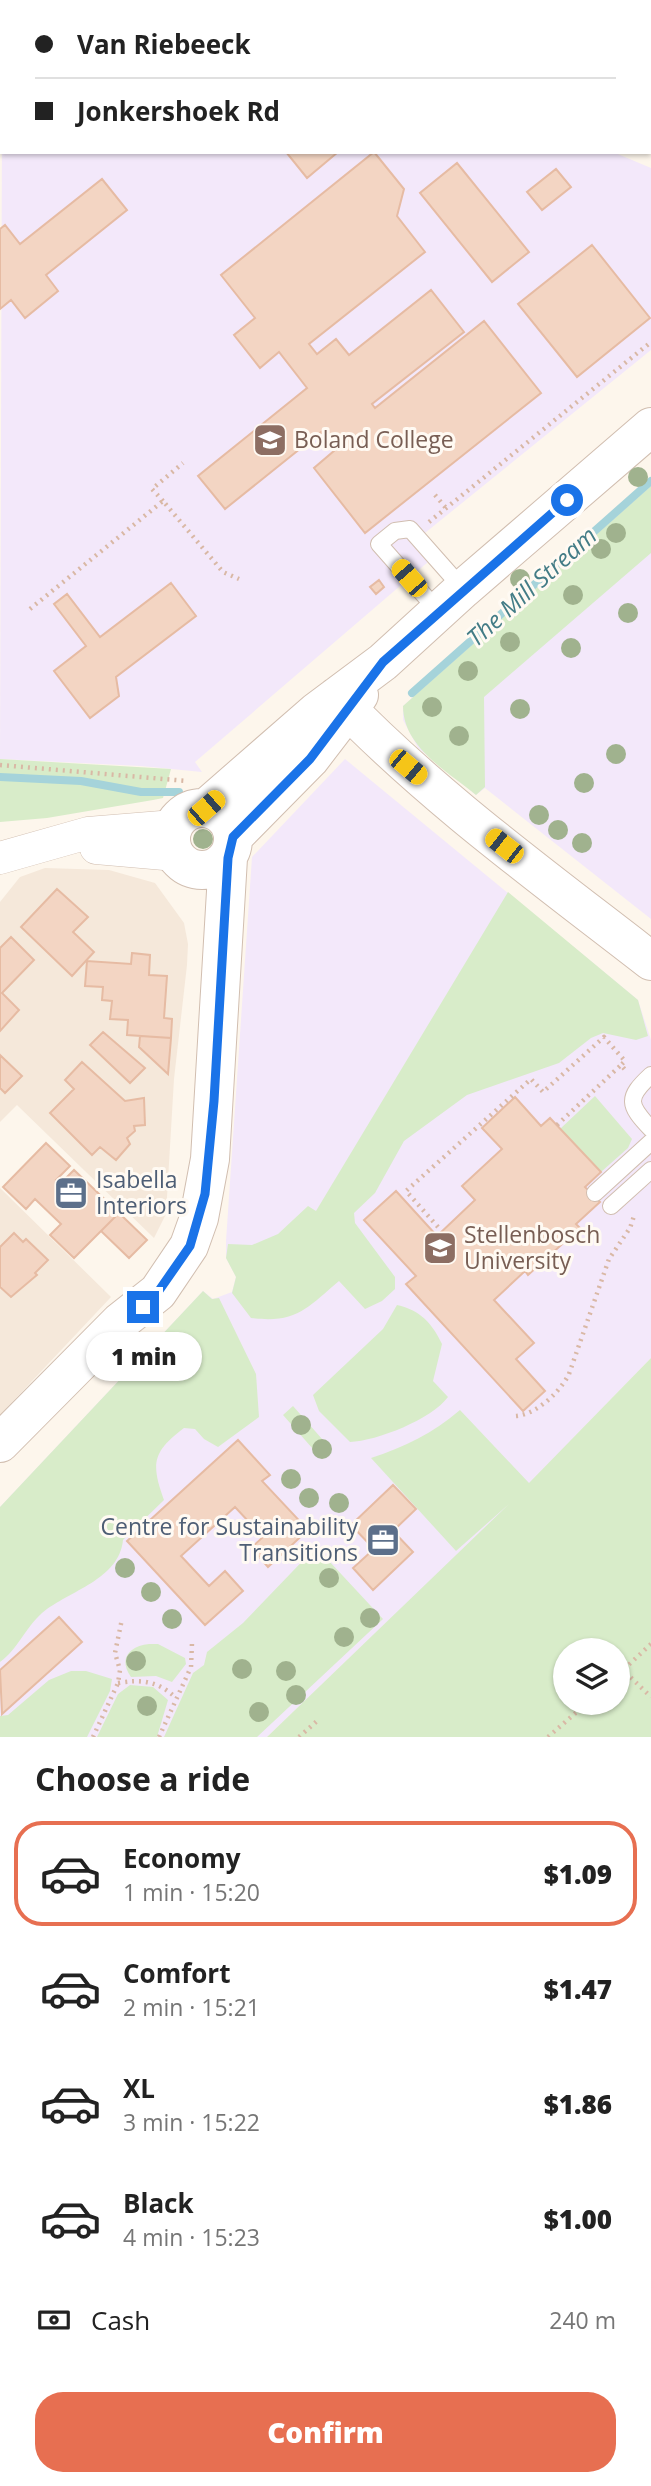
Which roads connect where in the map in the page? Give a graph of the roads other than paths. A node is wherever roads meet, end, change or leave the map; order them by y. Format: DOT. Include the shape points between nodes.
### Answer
graph roads {
  1 [pos="651,427"];
  2 [pos="450,600"];
  3 [pos="342,703"];
  4 [pos="201,833"];
  5 [pos="0,858"];
  6 [pos="651,961"];
  7 [pos="651,1075"];
  8 [pos="649,1124"];
  9 [pos="651,1142"];
  10 [pos="651,1170"];
  11 [pos="595,1193"];
  12 [pos="611,1206"];
  13 [pos="0,1443"];
  1 -- 2 [label="street"];
  2 -- 2 [label="lane" via="379,544 395,531 410,529"];
  2 -- 3 [label="street"];
  3 -- 4 [label="street" via="310,759"];
  3 -- 6 [label="street" via="483,830"];
  4 -- 5 [label="street" via="85,847 68,841"];
  4 -- 13 [label="street" via="210,1159 200,1218 190,1246 158,1292 120,1322"];
  7 -- 8 [label="lane" via="635,1090 632,1101"];
  9 -- 11 [label="lane"];
  10 -- 12 [label="lane"];
}
